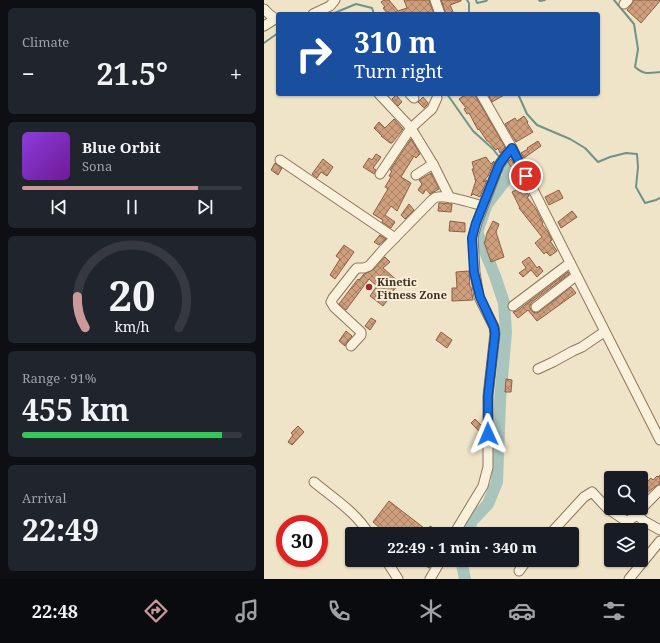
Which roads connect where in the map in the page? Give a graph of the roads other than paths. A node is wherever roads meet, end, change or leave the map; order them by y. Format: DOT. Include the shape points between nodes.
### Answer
graph roads {
  1 [pos="335,0"];
  2 [pos="435,0"];
  3 [pos="264,9"];
  4 [pos="316,12"];
  5 [pos="439,12"];
  6 [pos="276,18"];
  7 [pos="276,19"];
  8 [pos="264,26"];
  9 [pos="384,96"];
  10 [pos="482,96"];
  11 [pos="437,98"];
  12 [pos="411,128"];
  13 [pos="509,152"];
  14 [pos="280,160"];
  15 [pos="433,164"];
  16 [pos="380,174"];
  17 [pos="416,175"];
  18 [pos="450,198"];
  19 [pos="483,206"];
  20 [pos="395,238"];
  21 [pos="570,263"];
  22 [pos="576,276"];
  23 [pos="513,306"];
  24 [pos="536,307"];
  25 [pos="604,332"];
  26 [pos="351,346"];
  27 [pos="538,369"];
  28 [pos="660,440"];
  29 [pos="314,482"];
  30 [pos="660,490"];
  31 [pos="648,502"];
  32 [pos="604,505"];
  33 [pos="617,515"];
  34 [pos="637,515"];
  35 [pos="365,527"];
  36 [pos="458,527"];
  37 [pos="556,527"];
  38 [pos="660,530"];
  39 [pos="660,541"];
  40 [pos="390,567"];
  41 [pos="436,567"];
  42 [pos="521,567"];
  43 [pos="519,570"];
  44 [pos="398,579"];
  45 [pos="430,579"];
  46 [pos="629,579"];
  1 -- 4 [label="street" via="330,6"];
  2 -- 5 [label="street"];
  3 -- 6 [label="street"];
  7 -- 8 [label="street"];
  9 -- 12 [label="street"];
  10 -- 13 [label="street"];
  11 -- 12 [label="street" via="432,109"];
  12 -- 15 [label="street"];
  12 -- 16 [label="street"];
  13 -- 19 [label="street" via="499,165"];
  13 -- 21 [label="street"];
  14 -- 20 [label="street"];
  15 -- 17 [label="street"];
  15 -- 18 [label="street"];
  18 -- 19 [label="street"];
  18 -- 20 [label="street" via="436,197"];
  19 -- 36 [label="street" via="472,238 474,272 480,297 495,334 488,396 488,467 483,486"];
  20 -- 26 [label="street" via="369,266 357,268 331,302 361,332"];
  21 -- 22 [label="street"];
  21 -- 23 [label="street"];
  22 -- 24 [label="street"];
  22 -- 25 [label="street"];
  25 -- 27 [label="street" via="582,347"];
  25 -- 28 [label="street"];
  29 -- 35 [label="street"];
  30 -- 31 [label="street"];
  32 -- 37 [label="street" via="592,492 584,497"];
  33 -- 34 [label="street" via="628,521"];
  34 -- 38 [label="street"];
  39 -- 46 [label="street"];
  40 -- 44 [label="street"];
  41 -- 45 [label="street"];
  42 -- 43 [label="street"];
}
